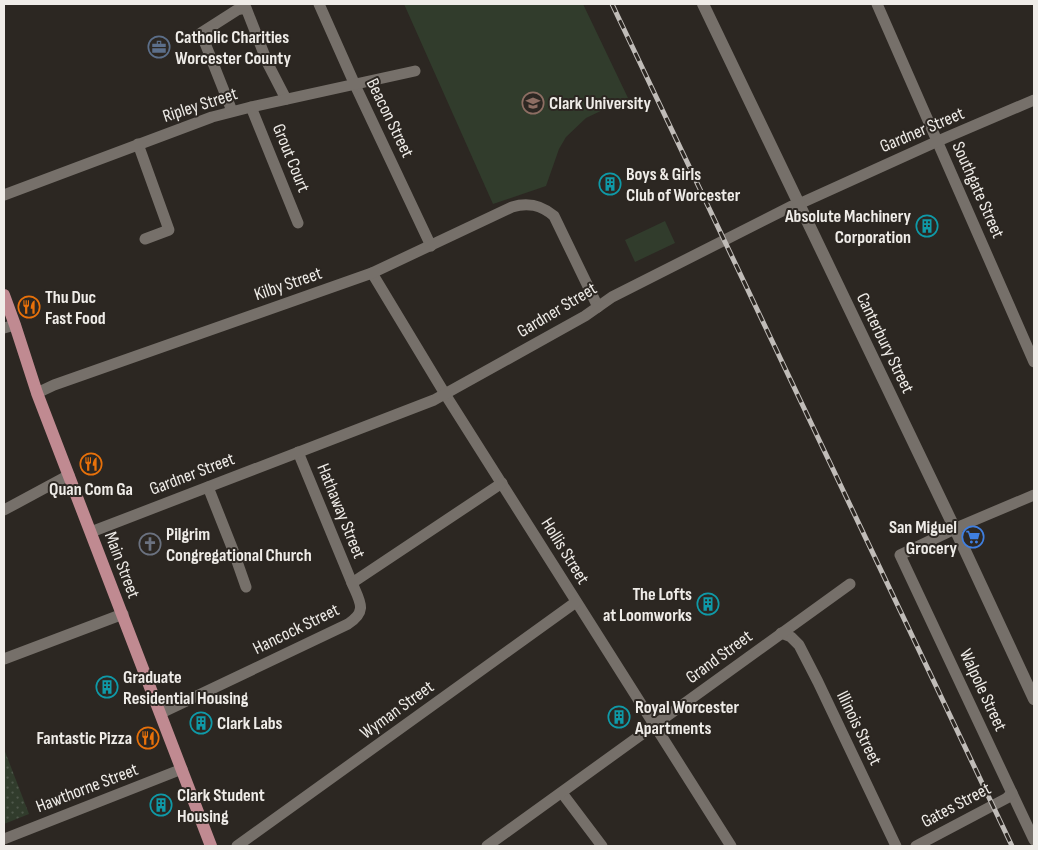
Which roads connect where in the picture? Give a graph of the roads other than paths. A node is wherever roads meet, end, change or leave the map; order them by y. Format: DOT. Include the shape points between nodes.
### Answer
graph roads {
  1 [pos="319,4"];
  2 [pos="703,4"];
  3 [pos="877,4"];
  4 [pos="415,71"];
  5 [pos="355,85"];
  6 [pos="286,99"];
  7 [pos="1034,100"];
  8 [pos="251,107"];
  9 [pos="232,111"];
  10 [pos="938,140"];
  11 [pos="138,144"];
  12 [pos="4,195"];
  13 [pos="799,204"];
  14 [pos="298,223"];
  15 [pos="145,239"];
  16 [pos="431,246"];
  17 [pos="372,274"];
  18 [pos="4,295"];
  19 [pos="598,307"];
  20 [pos="10,326"];
  21 [pos="1034,362"];
  22 [pos="37,393"];
  23 [pos="445,394"];
  24 [pos="298,452"];
  25 [pos="69,475"];
  26 [pos="502,483"];
  27 [pos="208,487"];
  28 [pos="1034,495"];
  29 [pos="4,510"];
  30 [pos="955,529"];
  31 [pos="91,532"];
  32 [pos="352,583"];
  33 [pos="850,584"];
  34 [pos="246,587"];
  35 [pos="576,602"];
  36 [pos="123,614"];
  37 [pos="781,633"];
  38 [pos="4,658"];
  39 [pos="1034,699"];
  40 [pos="161,713"];
  41 [pos="654,726"];
  42 [pos="182,769"];
  43 [pos="562,792"];
  44 [pos="1010,795"];
  45 [pos="4,839"];
  46 [pos="1034,840"];
  47 [pos="211,846"];
  48 [pos="237,846"];
  49 [pos="487,846"];
  50 [pos="602,846"];
  51 [pos="731,846"];
  52 [pos="896,846"];
  53 [pos="916,846"];
  1 -- 5 [label="street, Beacon Street"];
  2 -- 13 [label="street, Canterbury Street"];
  3 -- 10 [label="street, Southgate Street"];
  4 -- 5 [label="street, Ripley Street"];
  5 -- 6 [label="street, Ripley Street"];
  5 -- 16 [label="street, Beacon Street"];
  6 -- 8 [label="street, Ripley Street"];
  6 -- 9 [label="street" via="246,8 237,10 201,33"];
  7 -- 10 [label="street, Gardner Street"];
  8 -- 9 [label="street, Ripley Street"];
  8 -- 14 [label="street, Grout Court"];
  9 -- 11 [label="street, Ripley Street"];
  10 -- 13 [label="street, Gardner Street"];
  10 -- 21 [label="street, Southgate Street"];
  11 -- 12 [label="street, Ripley Street"];
  11 -- 15 [label="street" via="170,230"];
  13 -- 19 [label="street, Gardner Street" via="718,242"];
  13 -- 30 [label="street, Canterbury Street"];
  16 -- 17 [label="street, Kilby Street"];
  16 -- 19 [label="street, Kilby Street" via="512,207 533,204 545,208 559,225"];
  17 -- 22 [label="street, Kilby Street"];
  17 -- 23 [label="street, Hollis Street"];
  18 -- 20 [label="main road, Main Street"];
  19 -- 23 [label="street, Gardner Street"];
  20 -- 22 [label="main road, Main Street"];
  22 -- 25 [label="main road, Main Street"];
  23 -- 24 [label="street, Gardner Street"];
  23 -- 26 [label="street, Hollis Street"];
  24 -- 27 [label="street, Gardner Street"];
  24 -- 32 [label="street, Hathaway Street"];
  25 -- 29 [label="street"];
  25 -- 31 [label="main road, Main Street"];
  26 -- 32 [label="street, Hancock Street"];
  26 -- 35 [label="street, Hollis Street"];
  27 -- 31 [label="street, Gardner Street"];
  27 -- 34 [label="street"];
  28 -- 30 [label="street"];
  30 -- 39 [label="street, Canterbury Street"];
  30 -- 44 [label="street, Walpole Street" via="900,555"];
  31 -- 36 [label="main road, Main Street"];
  32 -- 40 [label="street, Hancock Street" via="360,603 358,618"];
  33 -- 37 [label="street, Grand Street"];
  35 -- 41 [label="street, Hollis Street"];
  35 -- 48 [label="street, Wyman Street"];
  36 -- 38 [label="street"];
  36 -- 40 [label="main road, Main Street"];
  37 -- 41 [label="street, Grand Street"];
  37 -- 52 [label="street, Illinois Street" via="799,645"];
  40 -- 42 [label="main road, Main Street"];
  41 -- 43 [label="street, Grand Street"];
  41 -- 51 [label="street, Hollis Street"];
  42 -- 45 [label="street, Hawthorne Street"];
  42 -- 47 [label="main road, Main Street"];
  43 -- 49 [label="street, Grand Street"];
  43 -- 50 [label="street"];
  44 -- 46 [label="street, Walpole Street"];
  44 -- 53 [label="street, Gates Street"];
}
